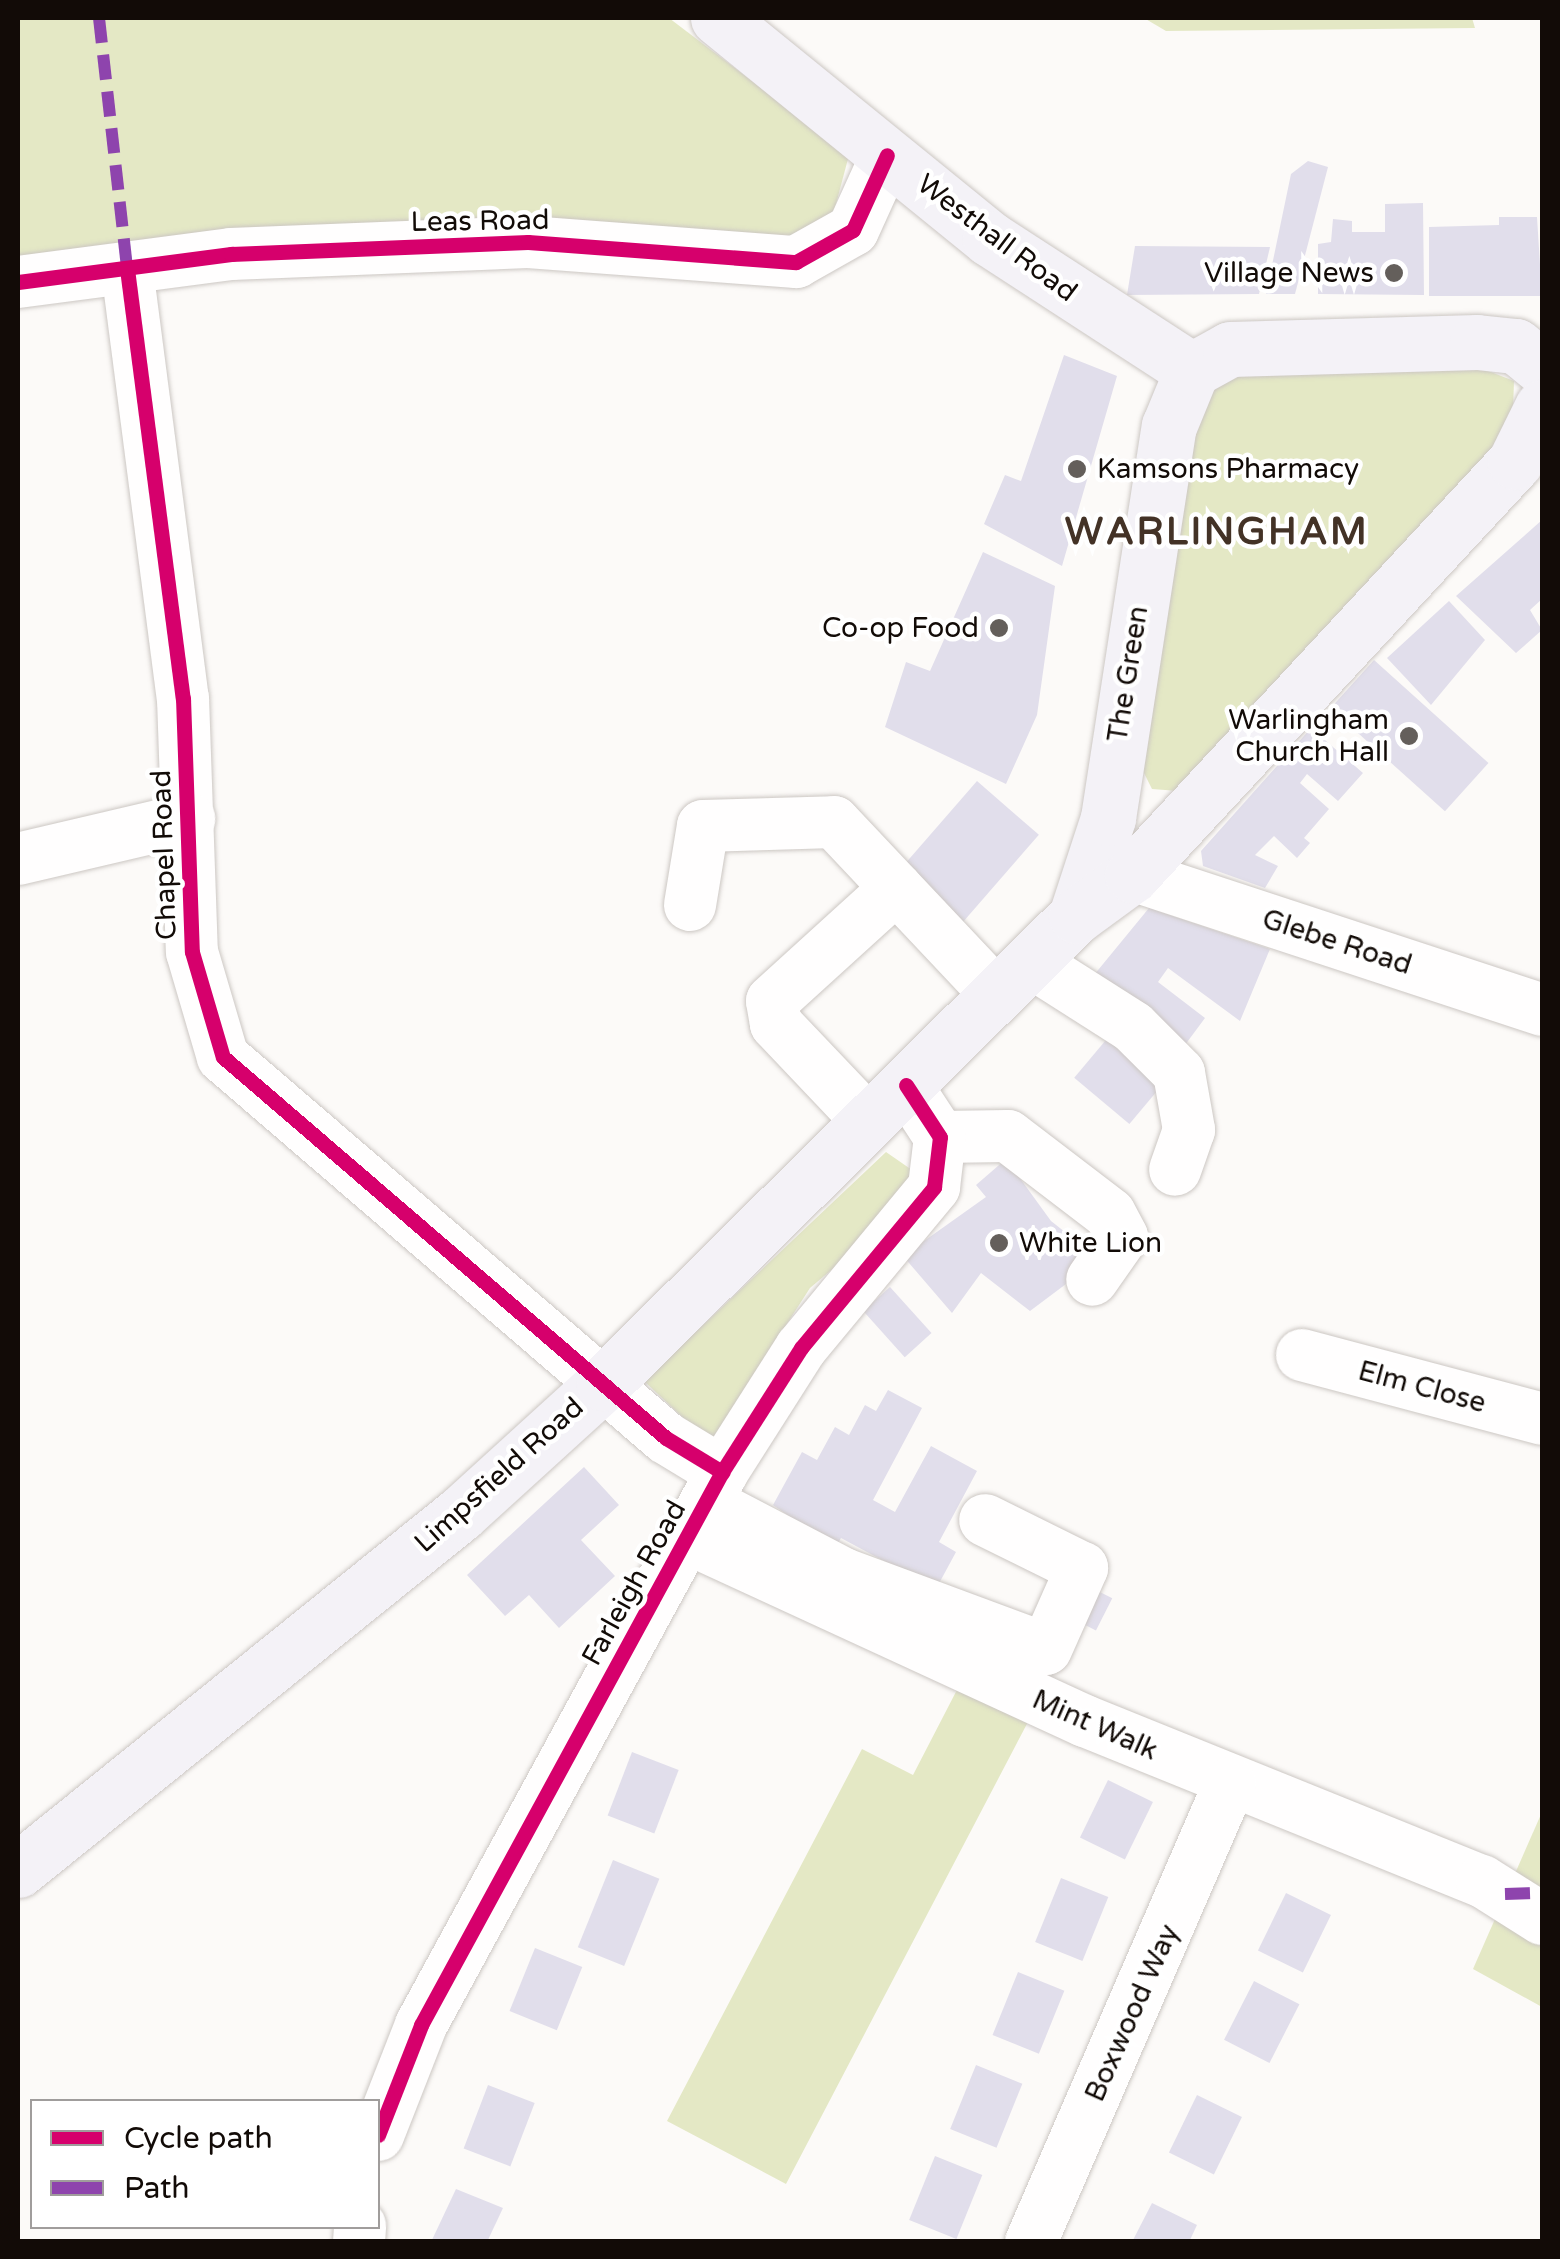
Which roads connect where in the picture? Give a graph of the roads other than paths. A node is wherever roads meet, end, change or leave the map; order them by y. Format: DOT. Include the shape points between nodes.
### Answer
graph roads {
  1 [pos="718,18"];
  2 [pos="887,155"];
  3 [pos="127,268"];
  4 [pos="18,282"];
  5 [pos="1542,367"];
  6 [pos="1192,370"];
  7 [pos="1542,407"];
  8 [pos="1114,778"];
  9 [pos="1183,818"];
  10 [pos="189,819"];
  11 [pos="18,859"];
  12 [pos="1132,874"];
  13 [pos="896,888"];
  14 [pos="690,905"];
  15 [pos="1076,916"];
  16 [pos="1014,978"];
  17 [pos="1542,1010"];
  18 [pos="887,1103"];
  19 [pos="940,1137"];
  20 [pos="1175,1170"];
  21 [pos="1092,1280"];
  22 [pos="1302,1355"];
  23 [pos="604,1382"];
  24 [pos="1542,1420"];
  25 [pos="705,1504"];
  26 [pos="985,1520"];
  27 [pos="1230,1784"];
  28 [pos="18,1870"];
  29 [pos="1527,1897"];
  30 [pos="380,2130"];
  31 [pos="1031,2242"];
  1 -- 2 [label="main road, Westhall Road"];
  2 -- 3 [label="street, Leas Road" via="853,230 796,262 528,242 231,254"];
  2 -- 6 [label="main road, Westhall Road" via="990,239"];
  3 -- 4 [label="street, Leas Road"];
  3 -- 10 [label="street, Chapel Road" via="158,453"];
  5 -- 6 [label="main road" via="1516,346 1477,342 1230,349"];
  6 -- 8 [label="main road, The Green" via="1168,426"];
  7 -- 9 [label="main road" via="1515,462"];
  8 -- 9 [label="main road, The Green" via="1145,810"];
  8 -- 15 [label="main road, Limpsfield Road"];
  9 -- 12 [label="main road, Limpsfield Road"];
  10 -- 11 [label="street"];
  10 -- 23 [label="street, Chapel Road" via="192,952 223,1057"];
  12 -- 15 [label="main road, Limpsfield Road"];
  12 -- 17 [label="street, Glebe Road"];
  13 -- 14 [label="street" via="834,822 703,826"];
  13 -- 16 [label="street"];
  13 -- 18 [label="street" via="772,1001 776,1024"];
  15 -- 16 [label="main road, Limpsfield Road"];
  16 -- 18 [label="main road, Limpsfield Road"];
  16 -- 20 [label="street" via="1133,1027 1179,1074 1189,1130"];
  18 -- 19 [label="street"];
  18 -- 23 [label="main road, Limpsfield Road"];
  19 -- 21 [label="street" via="1008,1136 1110,1214 1122,1237"];
  19 -- 25 [label="street, Farleigh Road" via="940,1170 924,1202 800,1348"];
  22 -- 24 [label="street, Elm Close"];
  23 -- 25 [label="street, Chapel Road"];
  23 -- 28 [label="main road, Limpsfield Road" via="460,1514"];
  25 -- 26 [label="street" via="844,1574 1046,1649 1085,1574"];
  25 -- 27 [label="street, Mint Walk"];
  25 -- 30 [label="street, Farleigh Road" via="420,2025"];
  27 -- 29 [label="street, Mint Walk"];
  27 -- 31 [label="street, Boxwood Way"];
}
